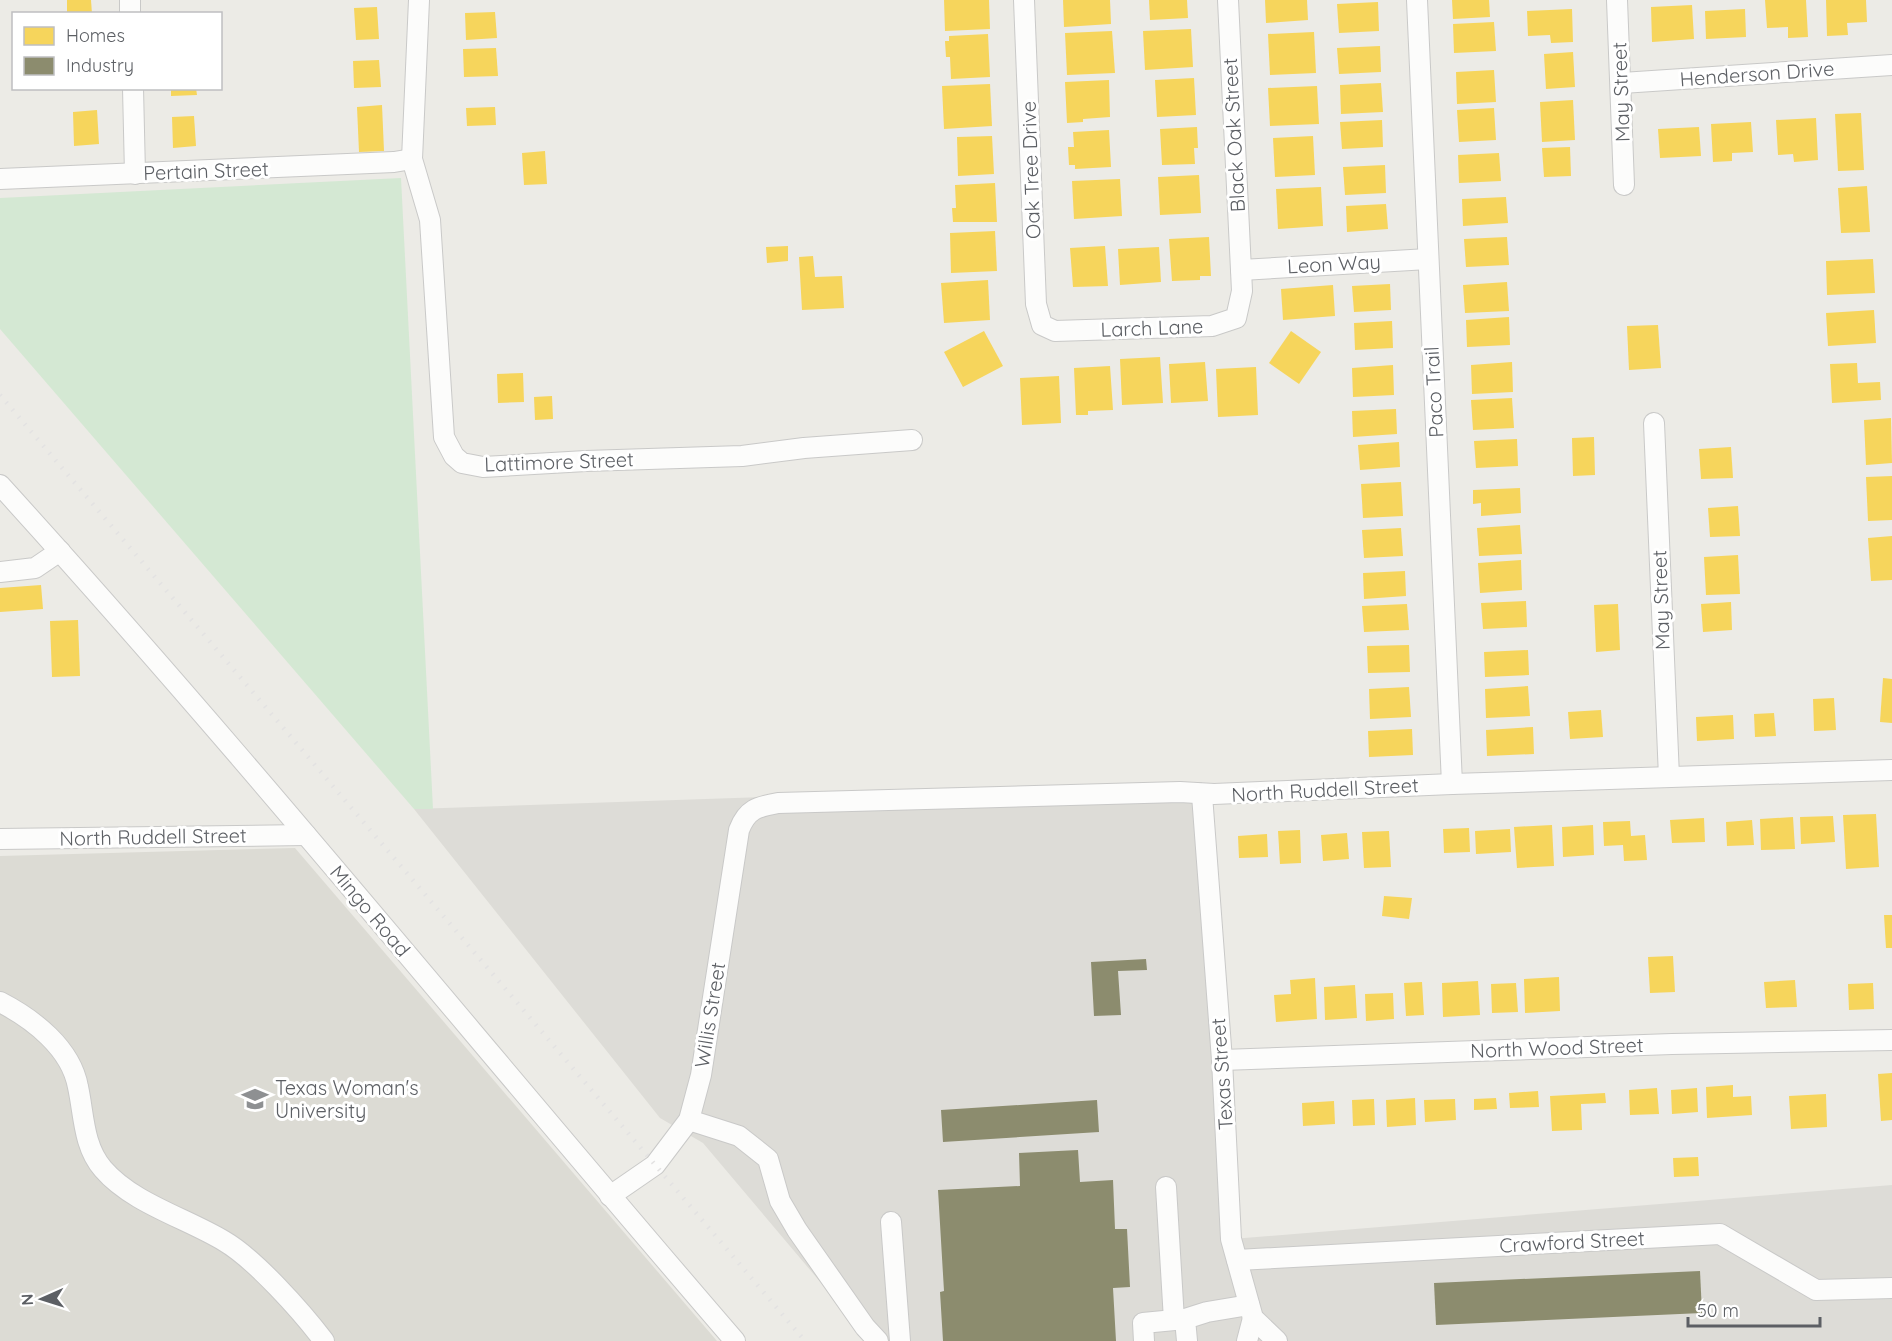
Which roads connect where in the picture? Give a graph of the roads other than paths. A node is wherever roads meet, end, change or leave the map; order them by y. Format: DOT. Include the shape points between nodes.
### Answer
graph roads {
  1 [pos="419,0"];
  2 [pos="1024,0"];
  3 [pos="1228,0"];
  4 [pos="1417,0"];
  5 [pos="1617,0"];
  6 [pos="1892,65"];
  7 [pos="1622,83"];
  8 [pos="133,90"];
  9 [pos="411,159"];
  10 [pos="135,174"];
  11 [pos="0,179"];
  12 [pos="1624,185"];
  13 [pos="1428,259"];
  14 [pos="1241,270"];
  15 [pos="1054,331"];
  16 [pos="1654,423"];
  17 [pos="912,440"];
  18 [pos="0,485"];
  19 [pos="60,551"];
  20 [pos="0,572"];
  21 [pos="1892,770"];
  22 [pos="1669,777"];
  23 [pos="1452,784"];
  24 [pos="1202,795"];
  25 [pos="758,807"];
  26 [pos="306,835"];
  27 [pos="0,839"];
  28 [pos="0,1002"];
  29 [pos="1892,1040"];
  30 [pos="1222,1060"];
  31 [pos="689,1120"];
  32 [pos="1166,1187"];
  33 [pos="610,1196"];
  34 [pos="891,1222"];
  35 [pos="1237,1260"];
  36 [pos="1892,1288"];
  37 [pos="1251,1312"];
  38 [pos="1180,1320"];
  39 [pos="324,1341"];
  40 [pos="735,1341"];
  41 [pos="878,1341"];
  42 [pos="900,1341"];
  43 [pos="1144,1341"];
  44 [pos="1187,1341"];
  45 [pos="1247,1341"];
  46 [pos="1277,1341"];
  1 -- 9 [label="street, Lattimore Street"];
  2 -- 15 [label="street, Oak Tree Drive" via="1036,304 1041,325"];
  3 -- 14 [label="street, Black Oak Street"];
  4 -- 13 [label="street, Paco Trail"];
  5 -- 7 [label="street, May Street"];
  6 -- 7 [label="street, Henderson Drive"];
  7 -- 12 [label="street, May Street"];
  8 -- 10 [label="street"];
  9 -- 10 [label="street, Pertain Street"];
  9 -- 17 [label="street, Lattimore Street" via="430,220 444,437 462,463 483,467 742,456"];
  10 -- 11 [label="street, Pertain Street"];
  13 -- 14 [label="street, Leon Way"];
  13 -- 23 [label="street, Paco Trail"];
  14 -- 15 [label="street, Larch Lane" via="1242,291 1236,318 1212,326"];
  16 -- 22 [label="street, May Street"];
  18 -- 19 [label="street, Mingo Road"];
  19 -- 20 [label="street" via="35,568"];
  19 -- 26 [label="street, Mingo Road"];
  21 -- 22 [label="street, North Ruddell Street"];
  22 -- 23 [label="street, North Ruddell Street"];
  23 -- 24 [label="street, North Ruddell Street"];
  24 -- 25 [label="street, North Ruddell Street" via="1180,792 926,798"];
  24 -- 30 [label="street, Texas Street"];
  25 -- 31 [label="street, Willis Street" via="744,818 739,830 701,1075"];
  26 -- 27 [label="street, North Ruddell Street"];
  26 -- 33 [label="street, Mingo Road"];
  28 -- 39 [label="street" via="38,1026 66,1056 78,1085 86,1134 101,1168 147,1201 226,1242 262,1272"];
  29 -- 30 [label="street, North Wood Street"];
  30 -- 35 [label="street, Texas Street" via="1231,1239"];
  31 -- 33 [label="street, Willis Street" via="655,1165"];
  31 -- 41 [label="street" via="739,1136 768,1159 780,1202"];
  32 -- 38 [label="street"];
  33 -- 40 [label="street, Mingo Road"];
  34 -- 42 [label="street"];
  35 -- 36 [label="street, Crawford Street" via="1720,1234 1816,1290"];
  35 -- 37 [label="street, Texas Street"];
  37 -- 38 [label="street" via="1207,1312"];
  37 -- 45 [label="street"];
  37 -- 46 [label="street"];
  38 -- 43 [label="street" via="1143,1323"];
  38 -- 44 [label="street"];
}
